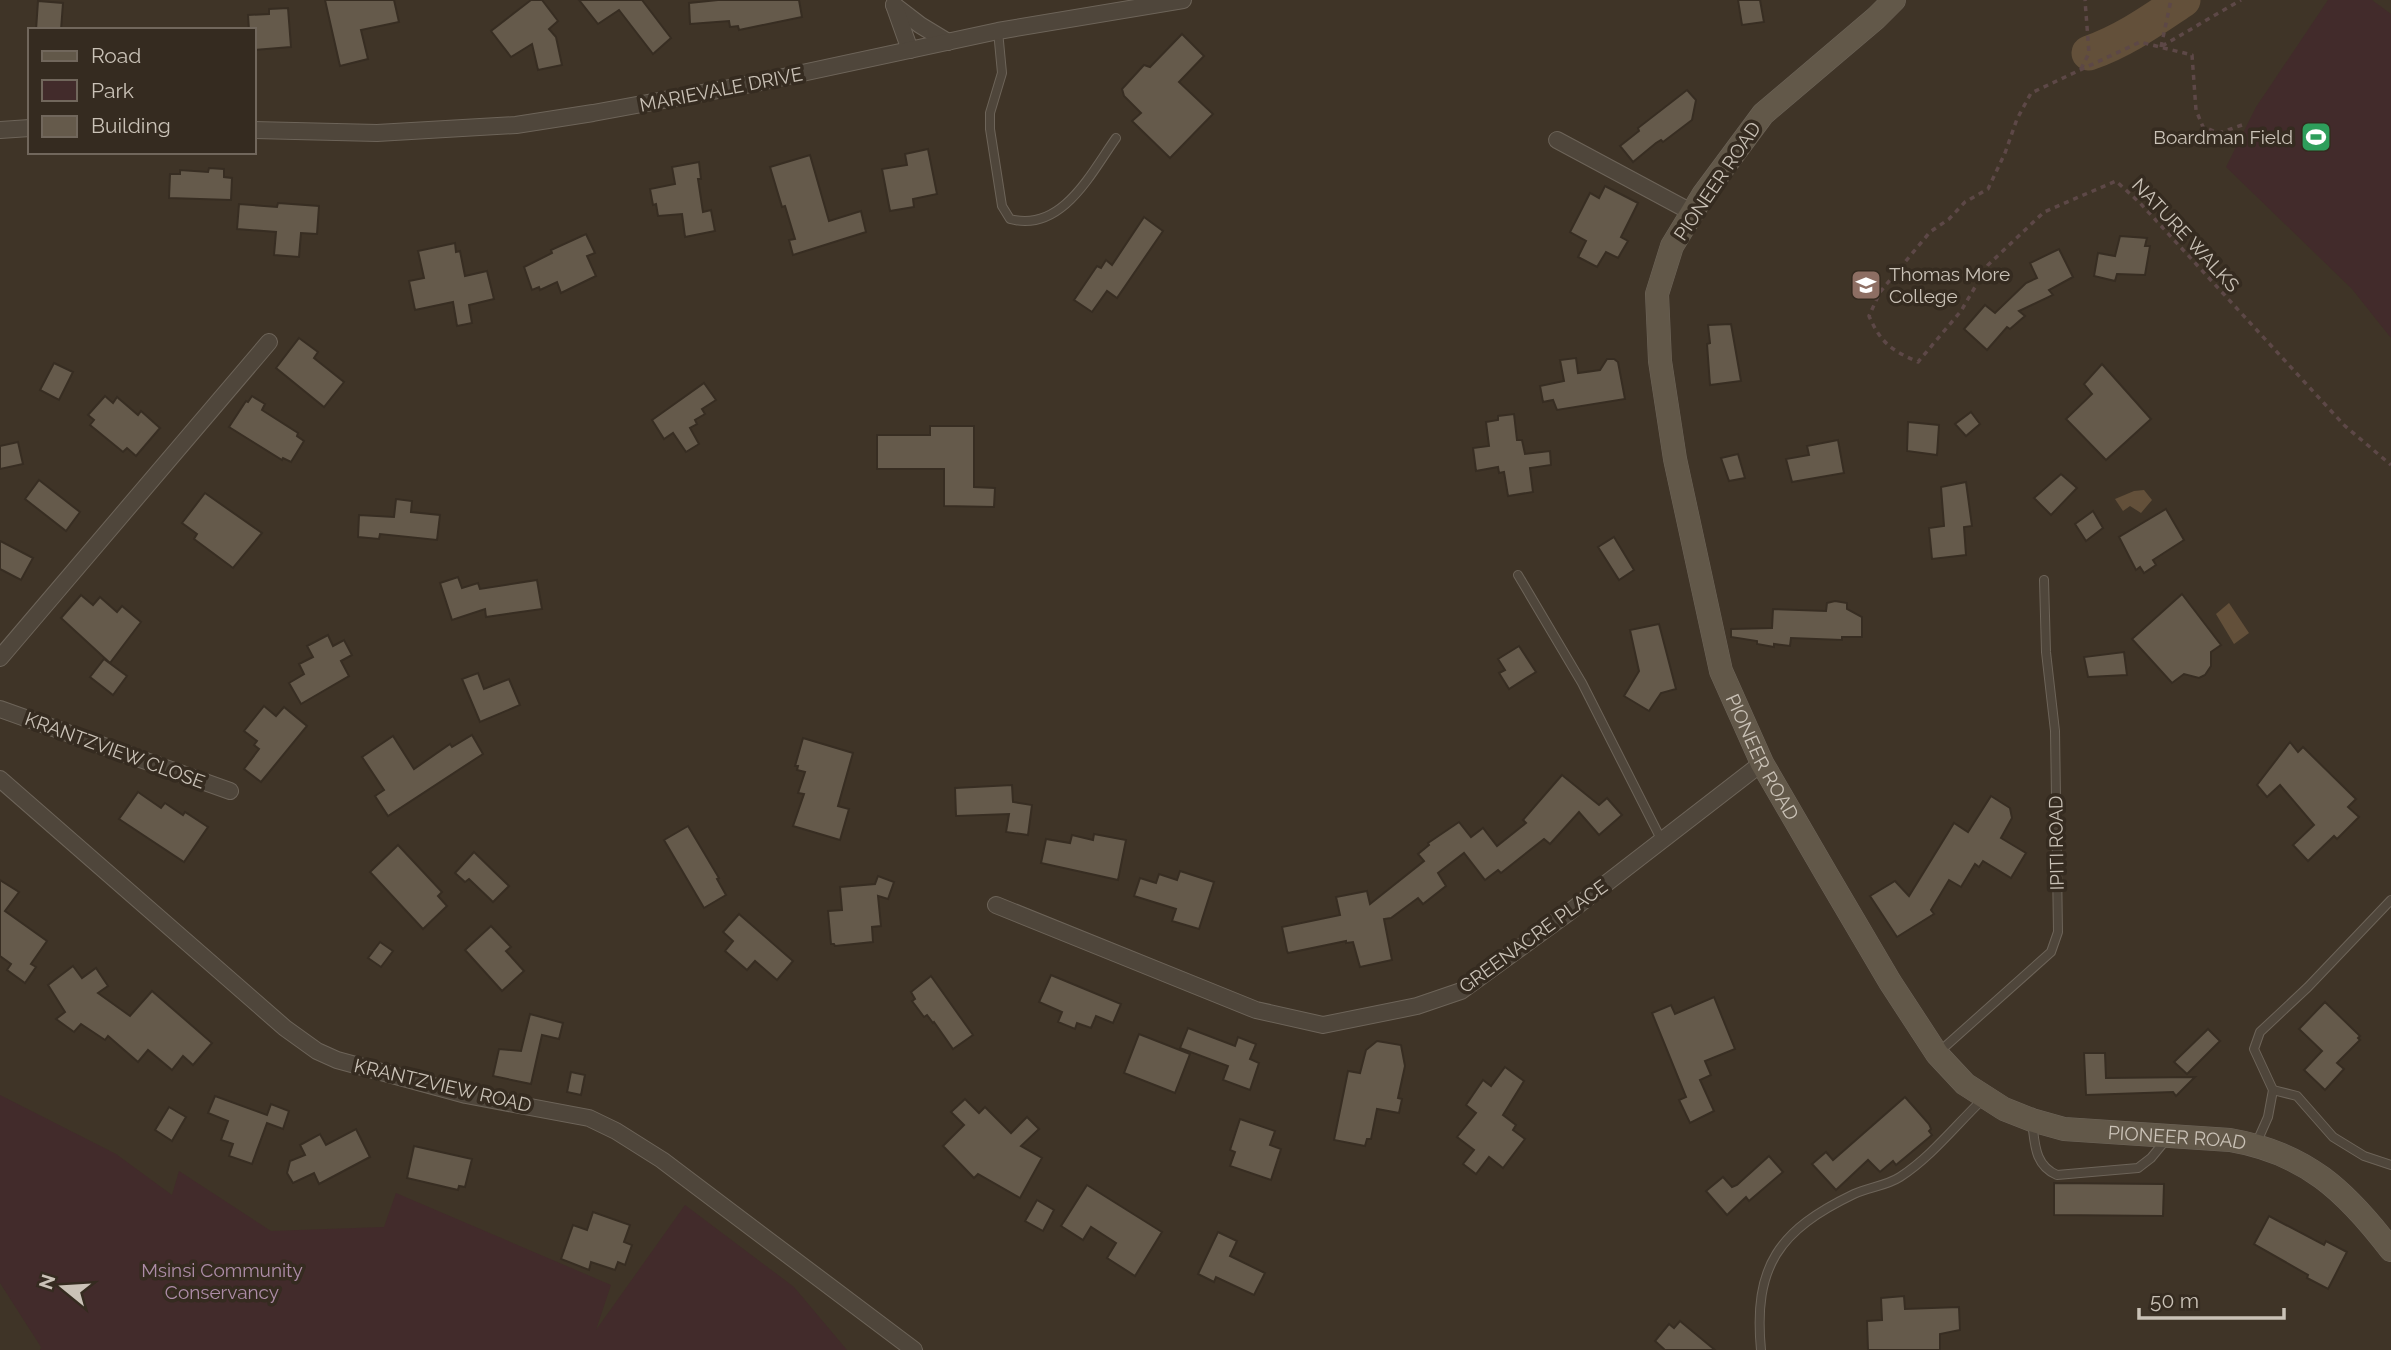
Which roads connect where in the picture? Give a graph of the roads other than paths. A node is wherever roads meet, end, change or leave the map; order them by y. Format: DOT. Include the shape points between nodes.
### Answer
graph roads {
  1 [pos="1183,0"];
  2 [pos="1894,0"];
  3 [pos="892,3"];
  4 [pos="998,31"];
  5 [pos="948,42"];
  6 [pos="910,50"];
  7 [pos="28,128"];
  8 [pos="0,130"];
  9 [pos="256,130"];
  10 [pos="1115,138"];
  11 [pos="1557,140"];
  12 [pos="1693,213"];
  13 [pos="269,342"];
  14 [pos="1518,575"];
  15 [pos="2044,580"];
  16 [pos="0,658"];
  17 [pos="0,709"];
  18 [pos="1762,763"];
  19 [pos="0,779"];
  20 [pos="230,791"];
  21 [pos="1662,841"];
  22 [pos="2391,900"];
  23 [pos="996,905"];
  24 [pos="1937,1054"];
  25 [pos="2273,1090"];
  26 [pos="1984,1097"];
  27 [pos="2032,1120"];
  28 [pos="2169,1136"];
  29 [pos="2256,1144"];
  30 [pos="2391,1165"];
  31 [pos="2391,1251"];
  32 [pos="914,1350"];
  33 [pos="1761,1350"];
  1 -- 4 [label="street, MARIEVALE DRIVE"];
  2 -- 12 [label="main road, PIONEER ROAD" via="1763,114"];
  3 -- 5 [label="street"];
  3 -- 6 [label="street"];
  4 -- 5 [label="street, MARIEVALE DRIVE"];
  4 -- 10 [label="lane" via="1002,73 990,129 1002,206 1010,219 1036,220 1060,209 1074,198"];
  5 -- 6 [label="street, MARIEVALE DRIVE"];
  6 -- 9 [label="street, MARIEVALE DRIVE" via="751,84 516,125 377,133"];
  7 -- 8 [label="street"];
  11 -- 12 [label="street"];
  12 -- 18 [label="main road, PIONEER ROAD" via="1672,246 1657,294 1660,361 1678,472 1721,671"];
  13 -- 16 [label="street"];
  14 -- 21 [label="lane" via="1582,683"];
  15 -- 24 [label="lane, IPITI ROAD" via="2055,731 2058,932 2051,952"];
  17 -- 20 [label="street, KRANTZVIEW CLOSE"];
  18 -- 21 [label="street, GREENACRE PLACE"];
  18 -- 24 [label="main road, PIONEER ROAD"];
  19 -- 32 [label="street, KRANTZVIEW ROAD" via="309,1046 369,1069 466,1095 589,1118 616,1131 662,1160"];
  21 -- 23 [label="street, GREENACRE PLACE" via="1461,991 1417,1006 1322,1025 1256,1010"];
  22 -- 25 [label="lane" via="2260,1031 2254,1049"];
  24 -- 26 [label="main road, PIONEER ROAD"];
  25 -- 29 [label="lane"];
  25 -- 30 [label="lane" via="2297,1096 2333,1137 2364,1156"];
  26 -- 27 [label="main road, PIONEER ROAD"];
  26 -- 33 [label="lane" via="1898,1179 1840,1201 1782,1243 1760,1294"];
  27 -- 28 [label="main road, PIONEER ROAD" via="2064,1129"];
  27 -- 28 [label="lane" via="2038,1158 2057,1175 2138,1168"];
  28 -- 29 [label="main road, PIONEER ROAD"];
  29 -- 31 [label="main road, PIONEER ROAD" via="2305,1165 2334,1185"];
}
